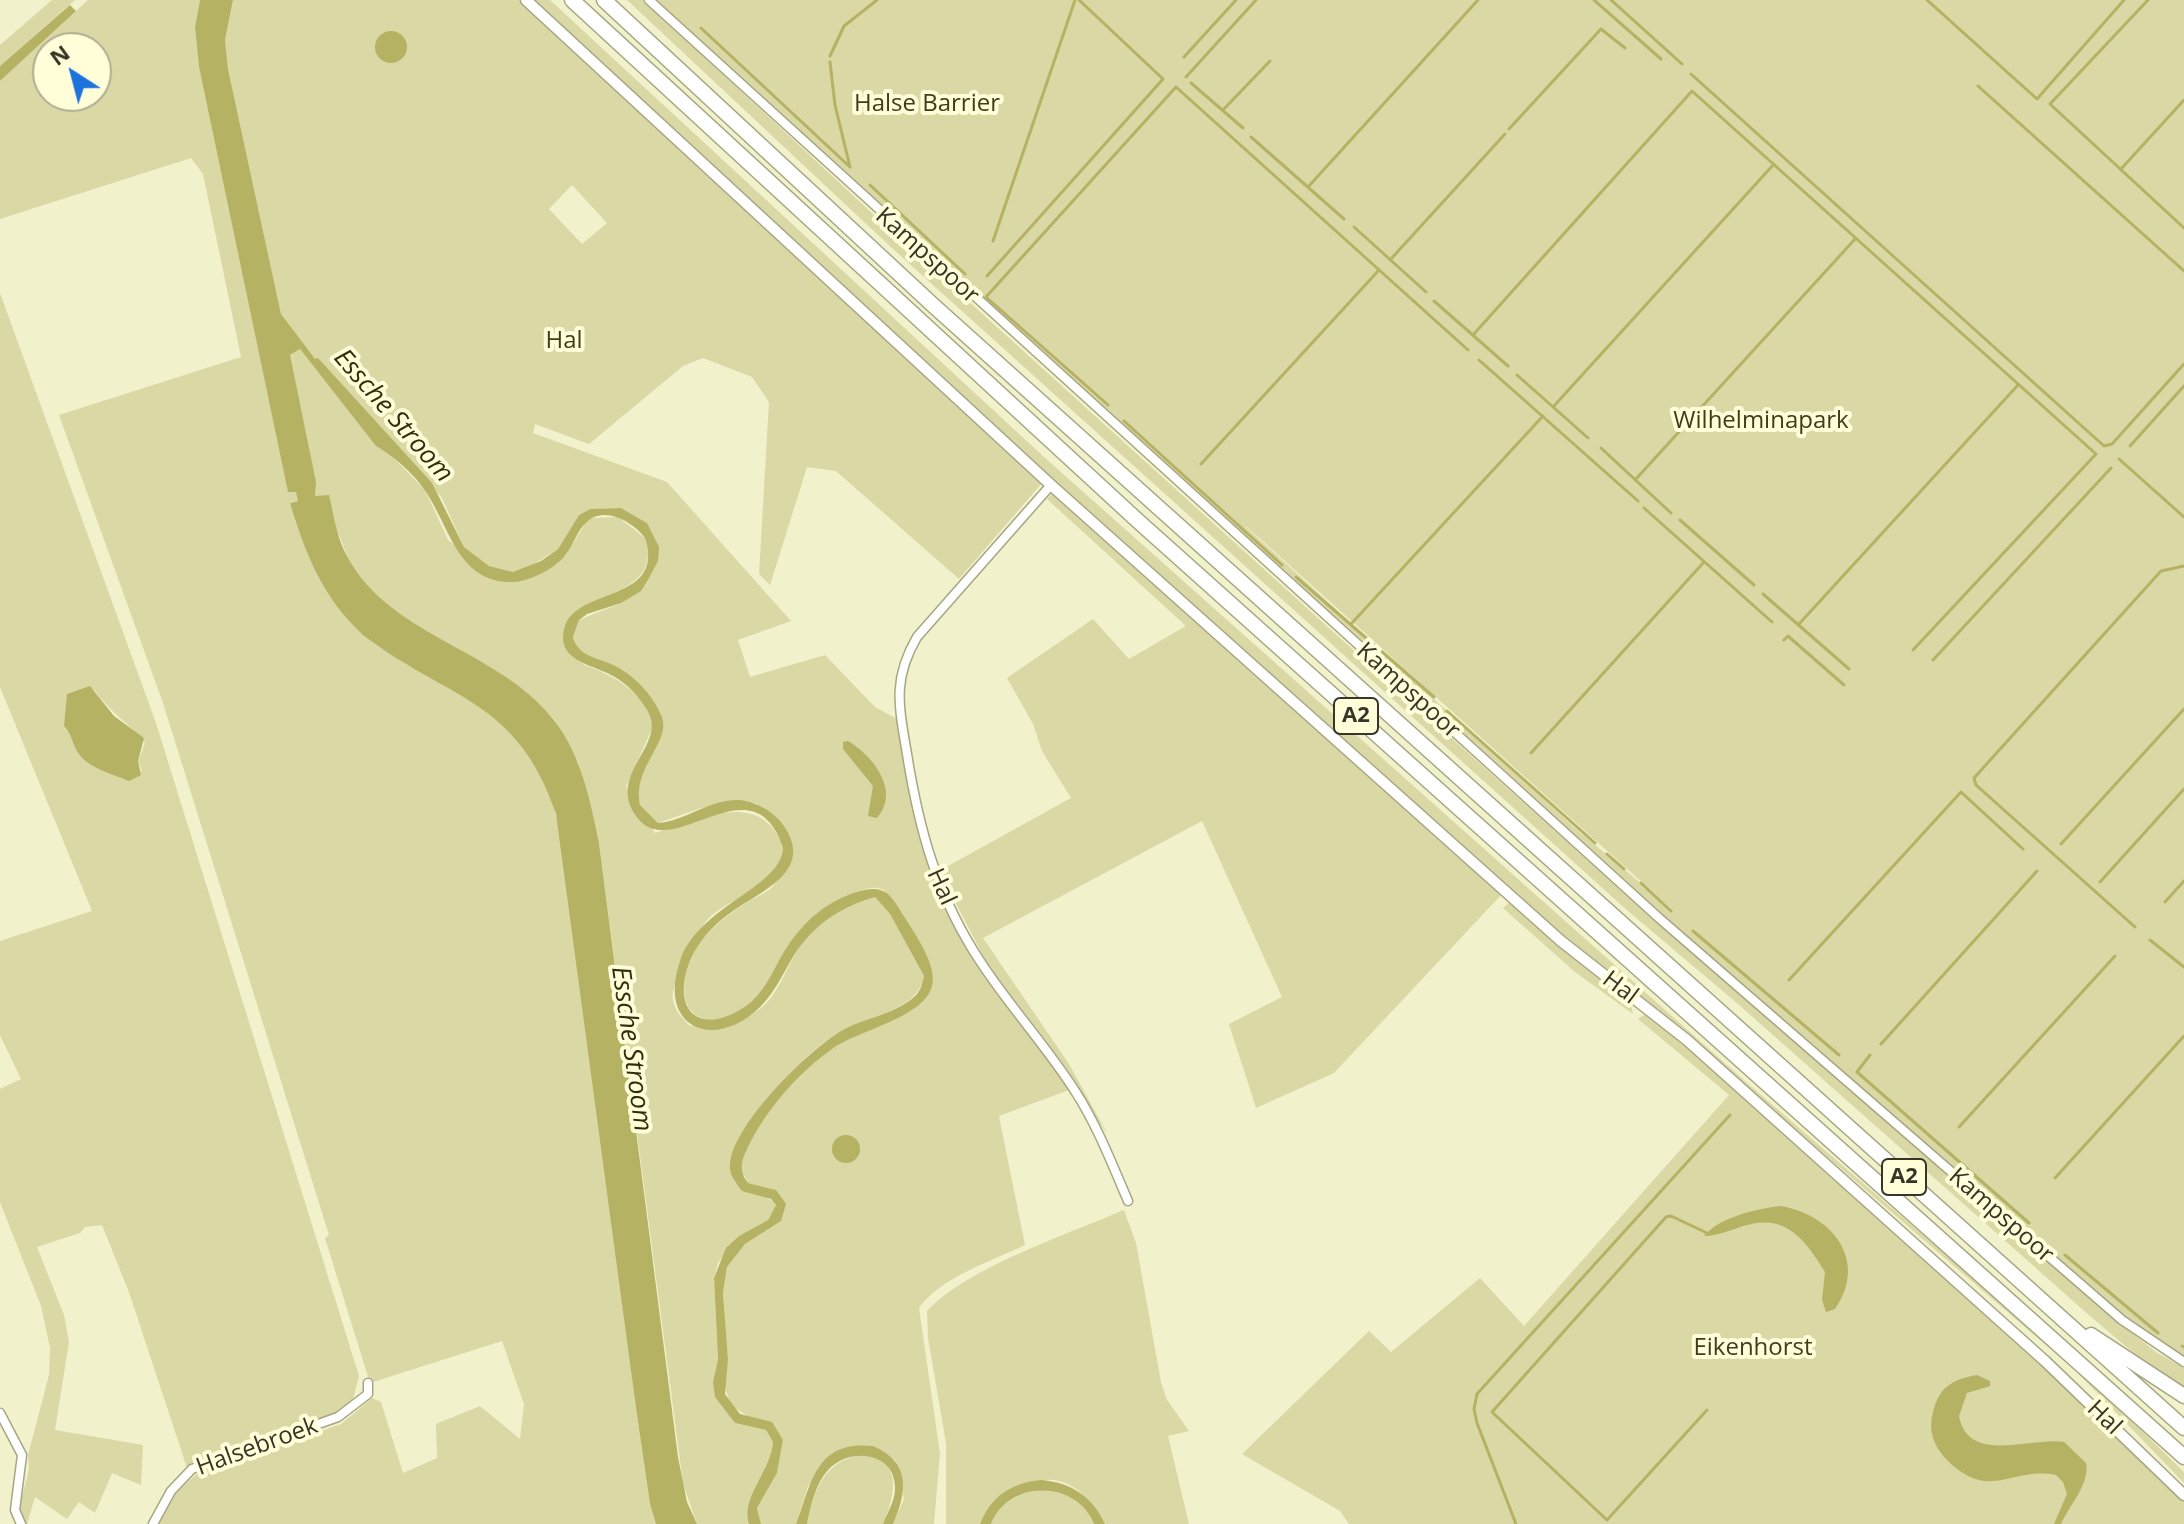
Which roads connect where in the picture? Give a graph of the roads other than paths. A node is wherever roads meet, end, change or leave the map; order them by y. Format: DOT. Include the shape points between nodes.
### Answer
graph roads {
  1 [pos="526,0"];
  2 [pos="572,0"];
  3 [pos="604,0"];
  4 [pos="649,0"];
  5 [pos="1051,485"];
  6 [pos="1128,1201"];
  7 [pos="2035,1295"];
  8 [pos="2184,1362"];
  9 [pos="368,1383"];
  10 [pos="2184,1396"];
  11 [pos="0,1413"];
  12 [pos="2184,1428"];
  13 [pos="2184,1457"];
  14 [pos="2184,1495"];
  15 [pos="21,1524"];
  16 [pos="153,1524"];
  1 -- 5 [label="street, Hal"];
  2 -- 13 [label="highway, A2" via="1150,531"];
  3 -- 7 [label="highway, A2" via="935,307"];
  4 -- 8 [label="street, Kampspoor" via="1659,918 2122,1320"];
  5 -- 6 [label="street, Hal" via="917,637 898,680 900,713 932,869 981,963 1082,1103"];
  5 -- 14 [label="street, Hal" via="1561,941 1696,1048 2045,1361"];
  7 -- 10 [label="highway, A2"];
  7 -- 12 [label="highway, A2"];
  9 -- 16 [label="street, Halsebroek" via="368,1394 338,1417 192,1469 171,1491"];
  11 -- 15 [label="street" via="22,1455 15,1510"];
}
